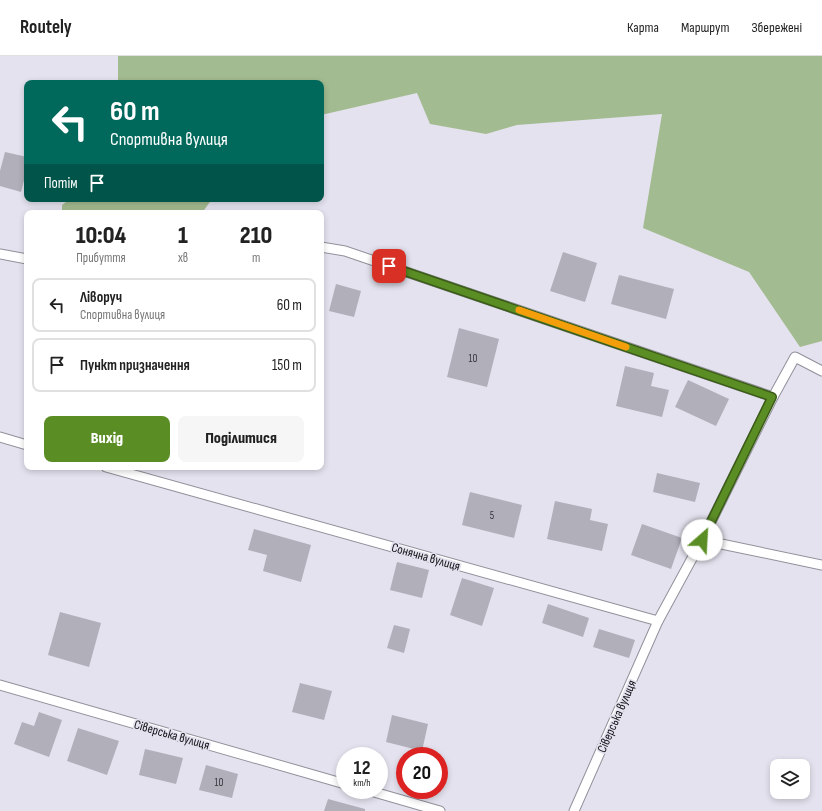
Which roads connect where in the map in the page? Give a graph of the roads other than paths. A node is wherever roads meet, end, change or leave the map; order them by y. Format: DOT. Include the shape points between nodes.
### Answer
graph roads {
  1 [pos="324,247"];
  2 [pos="0,254"];
  3 [pos="24,258"];
  4 [pos="822,371"];
  5 [pos="772,397"];
  6 [pos="0,437"];
  7 [pos="24,444"];
  8 [pos="117,470"];
  9 [pos="702,540"];
  10 [pos="822,565"];
  11 [pos="658,621"];
  12 [pos="0,685"];
  13 [pos="336,781"];
  14 [pos="388,796"];
  15 [pos="440,811"];
  16 [pos="574,811"];
  1 -- 5 [label="lane" via="345,250"];
  2 -- 3 [label="lane"];
  4 -- 5 [label="lane" via="795,357"];
  5 -- 9 [label="lane"];
  6 -- 7 [label="lane"];
  8 -- 11 [label="lane, Сонячна вулиця"];
  9 -- 10 [label="lane"];
  9 -- 11 [label="lane"];
  11 -- 16 [label="lane, Сіверська вулиця"];
  12 -- 13 [label="lane, Сіверська вулиця"];
  14 -- 15 [label="lane"];
}
